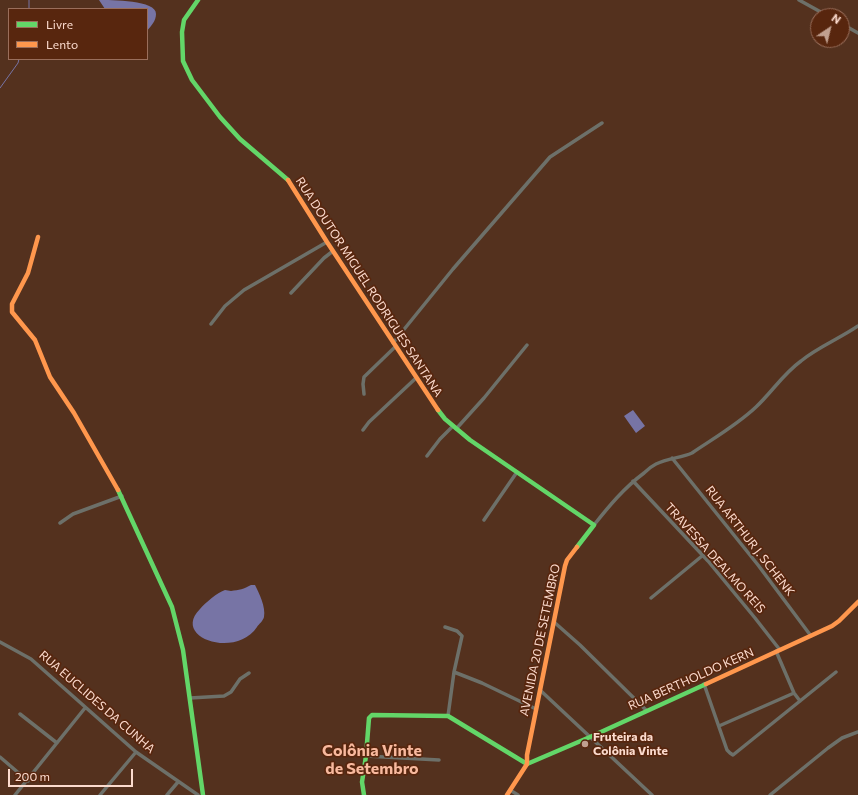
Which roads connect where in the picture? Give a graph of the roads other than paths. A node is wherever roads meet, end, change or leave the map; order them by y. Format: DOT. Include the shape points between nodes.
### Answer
graph roads {
  1 [pos="198,0"];
  2 [pos="799,0"];
  3 [pos="814,8"];
  4 [pos="602,123"];
  5 [pos="38,237"];
  6 [pos="327,242"];
  7 [pos="333,251"];
  8 [pos="291,293"];
  9 [pos="211,324"];
  10 [pos="858,326"];
  11 [pos="394,345"];
  12 [pos="527,345"];
  13 [pos="416,378"];
  14 [pos="364,394"];
  15 [pos="454,428"];
  16 [pos="363,430"];
  17 [pos="427,456"];
  18 [pos="672,458"];
  19 [pos="517,472"];
  20 [pos="633,481"];
  21 [pos="122,496"];
  22 [pos="484,520"];
  23 [pos="60,523"];
  24 [pos="594,525"];
  25 [pos="702,556"];
  26 [pos="651,598"];
  27 [pos="858,602"];
  28 [pos="554,622"];
  29 [pos="445,627"];
  30 [pos="811,636"];
  31 [pos="0,642"];
  32 [pos="778,651"];
  33 [pos="454,672"];
  34 [pos="836,672"];
  35 [pos="248,673"];
  36 [pos="704,684"];
  37 [pos="540,690"];
  38 [pos="794,693"];
  39 [pos="190,698"];
  40 [pos="800,701"];
  41 [pos="85,708"];
  42 [pos="536,710"];
  43 [pos="646,710"];
  44 [pos="20,714"];
  45 [pos="448,716"];
  46 [pos="719,726"];
  47 [pos="858,732"];
  48 [pos="590,737"];
  49 [pos="57,743"];
  50 [pos="136,752"];
  51 [pos="366,756"];
  52 [pos="0,757"];
  53 [pos="439,760"];
  54 [pos="527,764"];
  55 [pos="28,781"];
  56 [pos="178,782"];
  57 [pos="510,790"];
  58 [pos="15,795"];
  59 [pos="100,795"];
  60 [pos="168,795"];
  61 [pos="198,795"];
  62 [pos="203,795"];
  63 [pos="364,795"];
  64 [pos="507,795"];
  65 [pos="518,795"];
  66 [pos="652,795"];
  67 [pos="770,795"];
  1 -- 6 [label="street, RUA DOUTOR MIGUEL RODRIGUES SANTANA" via="187,15 182,32 183,61 192,80 240,139 289,181"];
  2 -- 3 [label="street"];
  4 -- 11 [label="street" via="550,158 458,264"];
  5 -- 21 [label="street" via="24,284 12,304 12,312 35,340 50,377"];
  6 -- 7 [label="street, RUA DOUTOR MIGUEL RODRIGUES SANTANA"];
  6 -- 9 [label="street" via="244,290 225,306"];
  7 -- 8 [label="street"];
  7 -- 11 [label="street, RUA DOUTOR MIGUEL RODRIGUES SANTANA"];
  10 -- 18 [label="street, AVENIDA 20 DE SETEMBRO" via="800,361 757,406 725,431 692,453"];
  11 -- 13 [label="street, RUA DOUTOR MIGUEL RODRIGUES SANTANA"];
  11 -- 14 [label="street" via="364,377"];
  12 -- 15 [label="street" via="484,398"];
  13 -- 15 [label="street, RUA DOUTOR MIGUEL RODRIGUES SANTANA" via="433,404"];
  13 -- 16 [label="street"];
  15 -- 17 [label="street" via="440,439"];
  15 -- 19 [label="street, RUA DOUTOR MIGUEL RODRIGUES SANTANA"];
  18 -- 20 [label="street, AVENIDA 20 DE SETEMBRO" via="654,464"];
  18 -- 30 [label="street, RUA ARTHUR J. SCHENK"];
  19 -- 22 [label="street"];
  19 -- 24 [label="street, RUA DOUTOR MIGUEL RODRIGUES SANTANA"];
  20 -- 24 [label="street, AVENIDA 20 DE SETEMBRO" via="617,496"];
  20 -- 25 [label="street, TRAVESSA DEALMO REIS"];
  21 -- 23 [label="street" via="73,514"];
  21 -- 39 [label="street" via="172,608 183,650"];
  24 -- 28 [label="street, AVENIDA 20 DE SETEMBRO" via="567,560"];
  25 -- 26 [label="street"];
  25 -- 32 [label="street, TRAVESSA DEALMO REIS" via="755,618"];
  27 -- 30 [label="street, RUA BERTHOLDO KERN" via="839,621"];
  28 -- 37 [label="street, AVENIDA 20 DE SETEMBRO"];
  28 -- 43 [label="street"];
  29 -- 33 [label="street" via="457,631 462,636"];
  30 -- 32 [label="street, RUA BERTHOLDO KERN"];
  31 -- 41 [label="street, RUA EUCLIDES DA CUNHA" via="31,659"];
  32 -- 36 [label="street, RUA BERTHOLDO KERN"];
  32 -- 38 [label="street, TRAVESSA DEALMO REIS"];
  33 -- 42 [label="street"];
  33 -- 45 [label="street"];
  34 -- 40 [label="street"];
  35 -- 39 [label="street" via="228,695"];
  36 -- 43 [label="street, RUA BERTHOLDO KERN"];
  36 -- 46 [label="street"];
  37 -- 42 [label="street, AVENIDA 20 DE SETEMBRO"];
  37 -- 48 [label="street"];
  38 -- 40 [label="street, TRAVESSA DEALMO REIS"];
  38 -- 46 [label="street"];
  39 -- 62 [label="street"];
  40 -- 46 [label="street" via="734,755 728,750"];
  41 -- 49 [label="street"];
  41 -- 50 [label="street, RUA EUCLIDES DA CUNHA"];
  42 -- 54 [label="street, AVENIDA 20 DE SETEMBRO"];
  43 -- 48 [label="street, RUA BERTHOLDO KERN"];
  44 -- 49 [label="street"];
  45 -- 51 [label="street" via="372,715 369,718"];
  45 -- 54 [label="street"];
  47 -- 67 [label="street" via="842,738 828,748"];
  48 -- 54 [label="street, RUA BERTHOLDO KERN"];
  48 -- 66 [label="street"];
  49 -- 55 [label="street"];
  50 -- 56 [label="street, RUA EUCLIDES DA CUNHA"];
  50 -- 59 [label="street"];
  51 -- 53 [label="street"];
  51 -- 63 [label="street" via="362,782"];
  52 -- 55 [label="street"];
  54 -- 57 [label="street, AVENIDA 20 DE SETEMBRO"];
  55 -- 58 [label="street"];
  56 -- 60 [label="street"];
  56 -- 61 [label="street, RUA EUCLIDES DA CUNHA"];
  57 -- 64 [label="street, AVENIDA 20 DE SETEMBRO"];
  57 -- 65 [label="street"];
}
